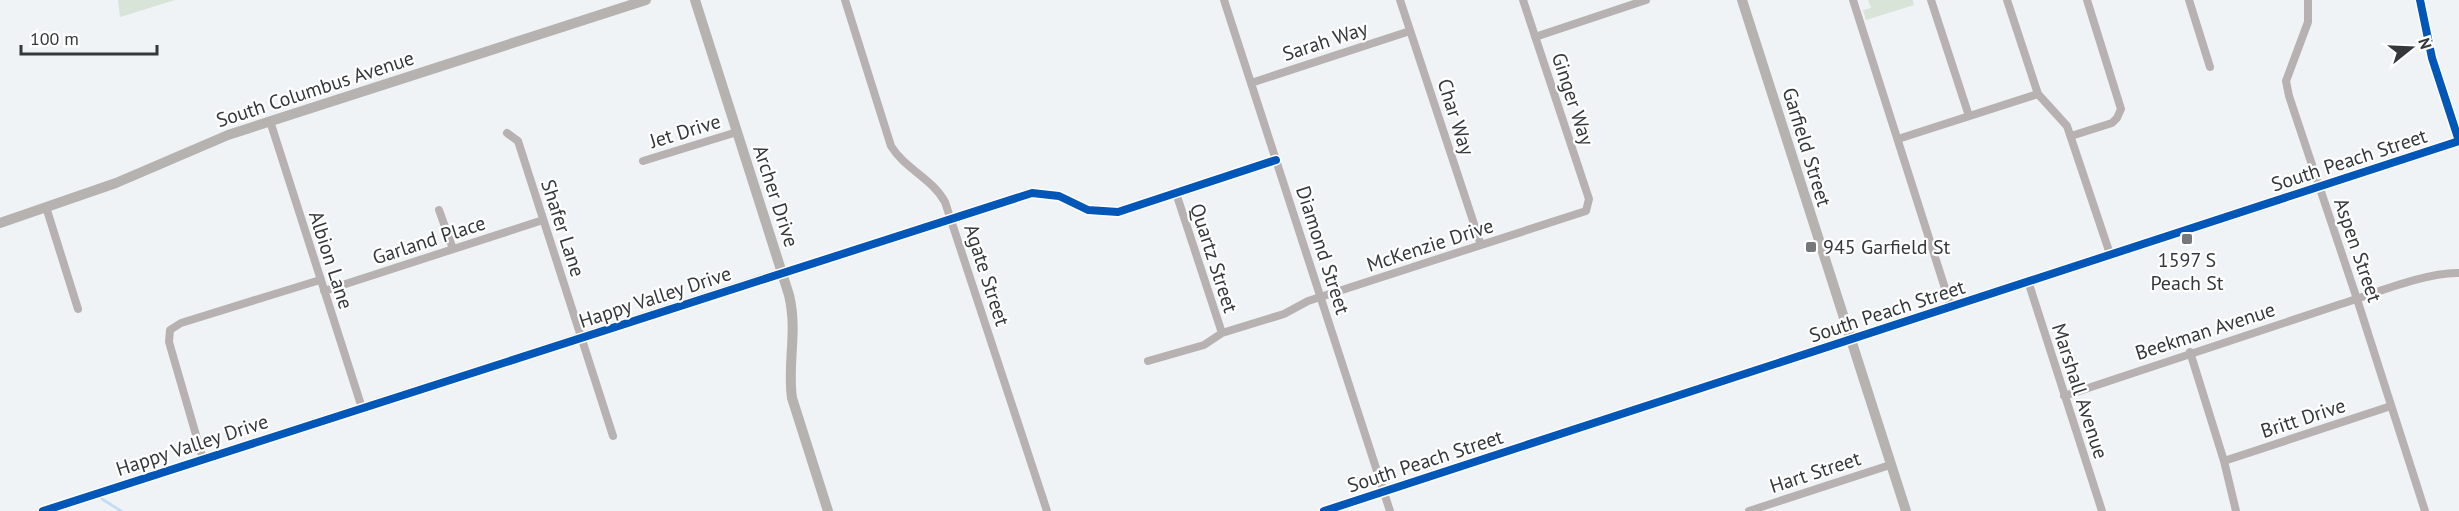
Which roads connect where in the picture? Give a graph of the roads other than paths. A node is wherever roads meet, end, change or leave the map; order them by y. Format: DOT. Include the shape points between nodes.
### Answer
graph roads {
  1 [pos="646,0"];
  2 [pos="695,0"];
  3 [pos="845,0"];
  4 [pos="1224,0"];
  5 [pos="1400,0"];
  6 [pos="1523,0"];
  7 [pos="1646,0"];
  8 [pos="1742,0"];
  9 [pos="1853,0"];
  10 [pos="1931,0"];
  11 [pos="2007,0"];
  12 [pos="2087,0"];
  13 [pos="2189,0"];
  14 [pos="2308,0"];
  15 [pos="2420,0"];
  16 [pos="1410,31"];
  17 [pos="1535,37"];
  18 [pos="2210,67"];
  19 [pos="1251,83"];
  20 [pos="2038,94"];
  21 [pos="1969,116"];
  22 [pos="270,121"];
  23 [pos="737,132"];
  24 [pos="507,133"];
  25 [pos="2071,136"];
  26 [pos="1898,140"];
  27 [pos="2459,141"];
  28 [pos="1276,160"];
  29 [pos="643,161"];
  30 [pos="2319,187"];
  31 [pos="1176,193"];
  32 [pos="46,207"];
  33 [pos="1588,208"];
  34 [pos="440,210"];
  35 [pos="951,219"];
  36 [pos="543,220"];
  37 [pos="0,223"];
  38 [pos="1481,245"];
  39 [pos="453,249"];
  40 [pos="2110,254"];
  41 [pos="782,273"];
  42 [pos="2459,273"];
  43 [pos="320,280"];
  44 [pos="2028,281"];
  45 [pos="324,291"];
  46 [pos="1321,297"];
  47 [pos="2357,299"];
  48 [pos="1951,307"];
  49 [pos="78,309"];
  50 [pos="1222,333"];
  51 [pos="581,338"];
  52 [pos="1850,341"];
  53 [pos="2190,352"];
  54 [pos="1148,361"];
  55 [pos="2064,396"];
  56 [pos="2391,406"];
  57 [pos="362,408"];
  58 [pos="613,436"];
  59 [pos="203,459"];
  60 [pos="2224,461"];
  61 [pos="1890,465"];
  62 [pos="1383,492"];
  63 [pos="44,511"];
  64 [pos="828,511"];
  65 [pos="1047,511"];
  66 [pos="1324,511"];
  67 [pos="1390,511"];
  68 [pos="1749,511"];
  69 [pos="1906,511"];
  70 [pos="2102,511"];
  71 [pos="2236,511"];
  72 [pos="2425,511"];
  1 -- 22 [label="street, South Columbus Avenue"];
  2 -- 23 [label="street, Archer Drive"];
  3 -- 35 [label="street, Agate Street" via="891,146 904,162 937,188"];
  4 -- 19 [label="street, Diamond Street"];
  5 -- 16 [label="street, Char Way"];
  6 -- 17 [label="street, Ginger Way"];
  7 -- 17 [label="street"];
  8 -- 52 [label="street, Garfield Street"];
  9 -- 26 [label="street"];
  10 -- 21 [label="street"];
  11 -- 20 [label="street"];
  12 -- 25 [label="street" via="2121,109 2112,123"];
  13 -- 18 [label="street"];
  14 -- 30 [label="street, Aspen Street" via="2308,22 2286,81"];
  15 -- 27 [label="street" via="2432,58"];
  16 -- 19 [label="street, Sarah Way"];
  16 -- 38 [label="street, Char Way"];
  17 -- 33 [label="street, Ginger Way"];
  19 -- 28 [label="street, Diamond Street"];
  20 -- 21 [label="street"];
  20 -- 25 [label="street" via="2067,126"];
  21 -- 26 [label="street"];
  22 -- 32 [label="street, South Columbus Avenue"];
  22 -- 43 [label="street, Albion Lane"];
  23 -- 29 [label="street, Jet Drive"];
  23 -- 41 [label="street, Archer Drive"];
  24 -- 36 [label="street, Shafer Lane" via="518,141"];
  25 -- 40 [label="street"];
  26 -- 48 [label="street"];
  27 -- 30 [label="street, South Peach Street"];
  28 -- 31 [label="street, Happy Valley Drive"];
  28 -- 46 [label="street, Diamond Street"];
  30 -- 40 [label="street, South Peach Street"];
  30 -- 47 [label="street, Aspen Street"];
  31 -- 35 [label="street, Happy Valley Drive" via="1118,212 1088,210 1059,196 1032,193"];
  31 -- 50 [label="street, Quartz Street"];
  32 -- 37 [label="street, South Columbus Avenue"];
  32 -- 49 [label="street"];
  33 -- 38 [label="street, McKenzie Drive"];
  34 -- 39 [label="street"];
  35 -- 41 [label="street, Happy Valley Drive"];
  35 -- 65 [label="street, Agate Street"];
  36 -- 39 [label="street, Garland Place"];
  36 -- 51 [label="street, Shafer Lane"];
  38 -- 46 [label="street, McKenzie Drive"];
  39 -- 45 [label="street, Garland Place"];
  40 -- 44 [label="street, South Peach Street"];
  41 -- 51 [label="street, Happy Valley Drive"];
  41 -- 64 [label="street, Archer Drive" via="795,327 792,398"];
  42 -- 47 [label="street, Beekman Avenue" via="2426,278"];
  43 -- 45 [label="street, Albion Lane"];
  43 -- 59 [label="street" via="181,323 170,330 169,342"];
  44 -- 48 [label="street, South Peach Street"];
  44 -- 55 [label="street, Marshall Avenue"];
  45 -- 57 [label="street, Albion Lane"];
  46 -- 50 [label="street, McKenzie Drive" via="1284,314"];
  46 -- 62 [label="street, Diamond Street"];
  47 -- 53 [label="street, Beekman Avenue"];
  47 -- 56 [label="street, Aspen Street"];
  48 -- 52 [label="street, South Peach Street"];
  50 -- 54 [label="street, McKenzie Drive" via="1204,345"];
  51 -- 57 [label="street, Happy Valley Drive"];
  51 -- 58 [label="street, Shafer Lane"];
  52 -- 61 [label="street, Garfield Street"];
  52 -- 62 [label="street, South Peach Street"];
  53 -- 55 [label="street, Beekman Avenue"];
  53 -- 60 [label="street"];
  55 -- 70 [label="street, Marshall Avenue"];
  56 -- 60 [label="street, Britt Drive"];
  56 -- 72 [label="street, Aspen Street"];
  57 -- 59 [label="street, Happy Valley Drive"];
  59 -- 63 [label="street, Happy Valley Drive"];
  60 -- 71 [label="street"];
  61 -- 68 [label="street, Hart Street"];
  61 -- 69 [label="street, Garfield Street"];
  62 -- 66 [label="street, South Peach Street"];
  62 -- 67 [label="street, Diamond Street"];
}
